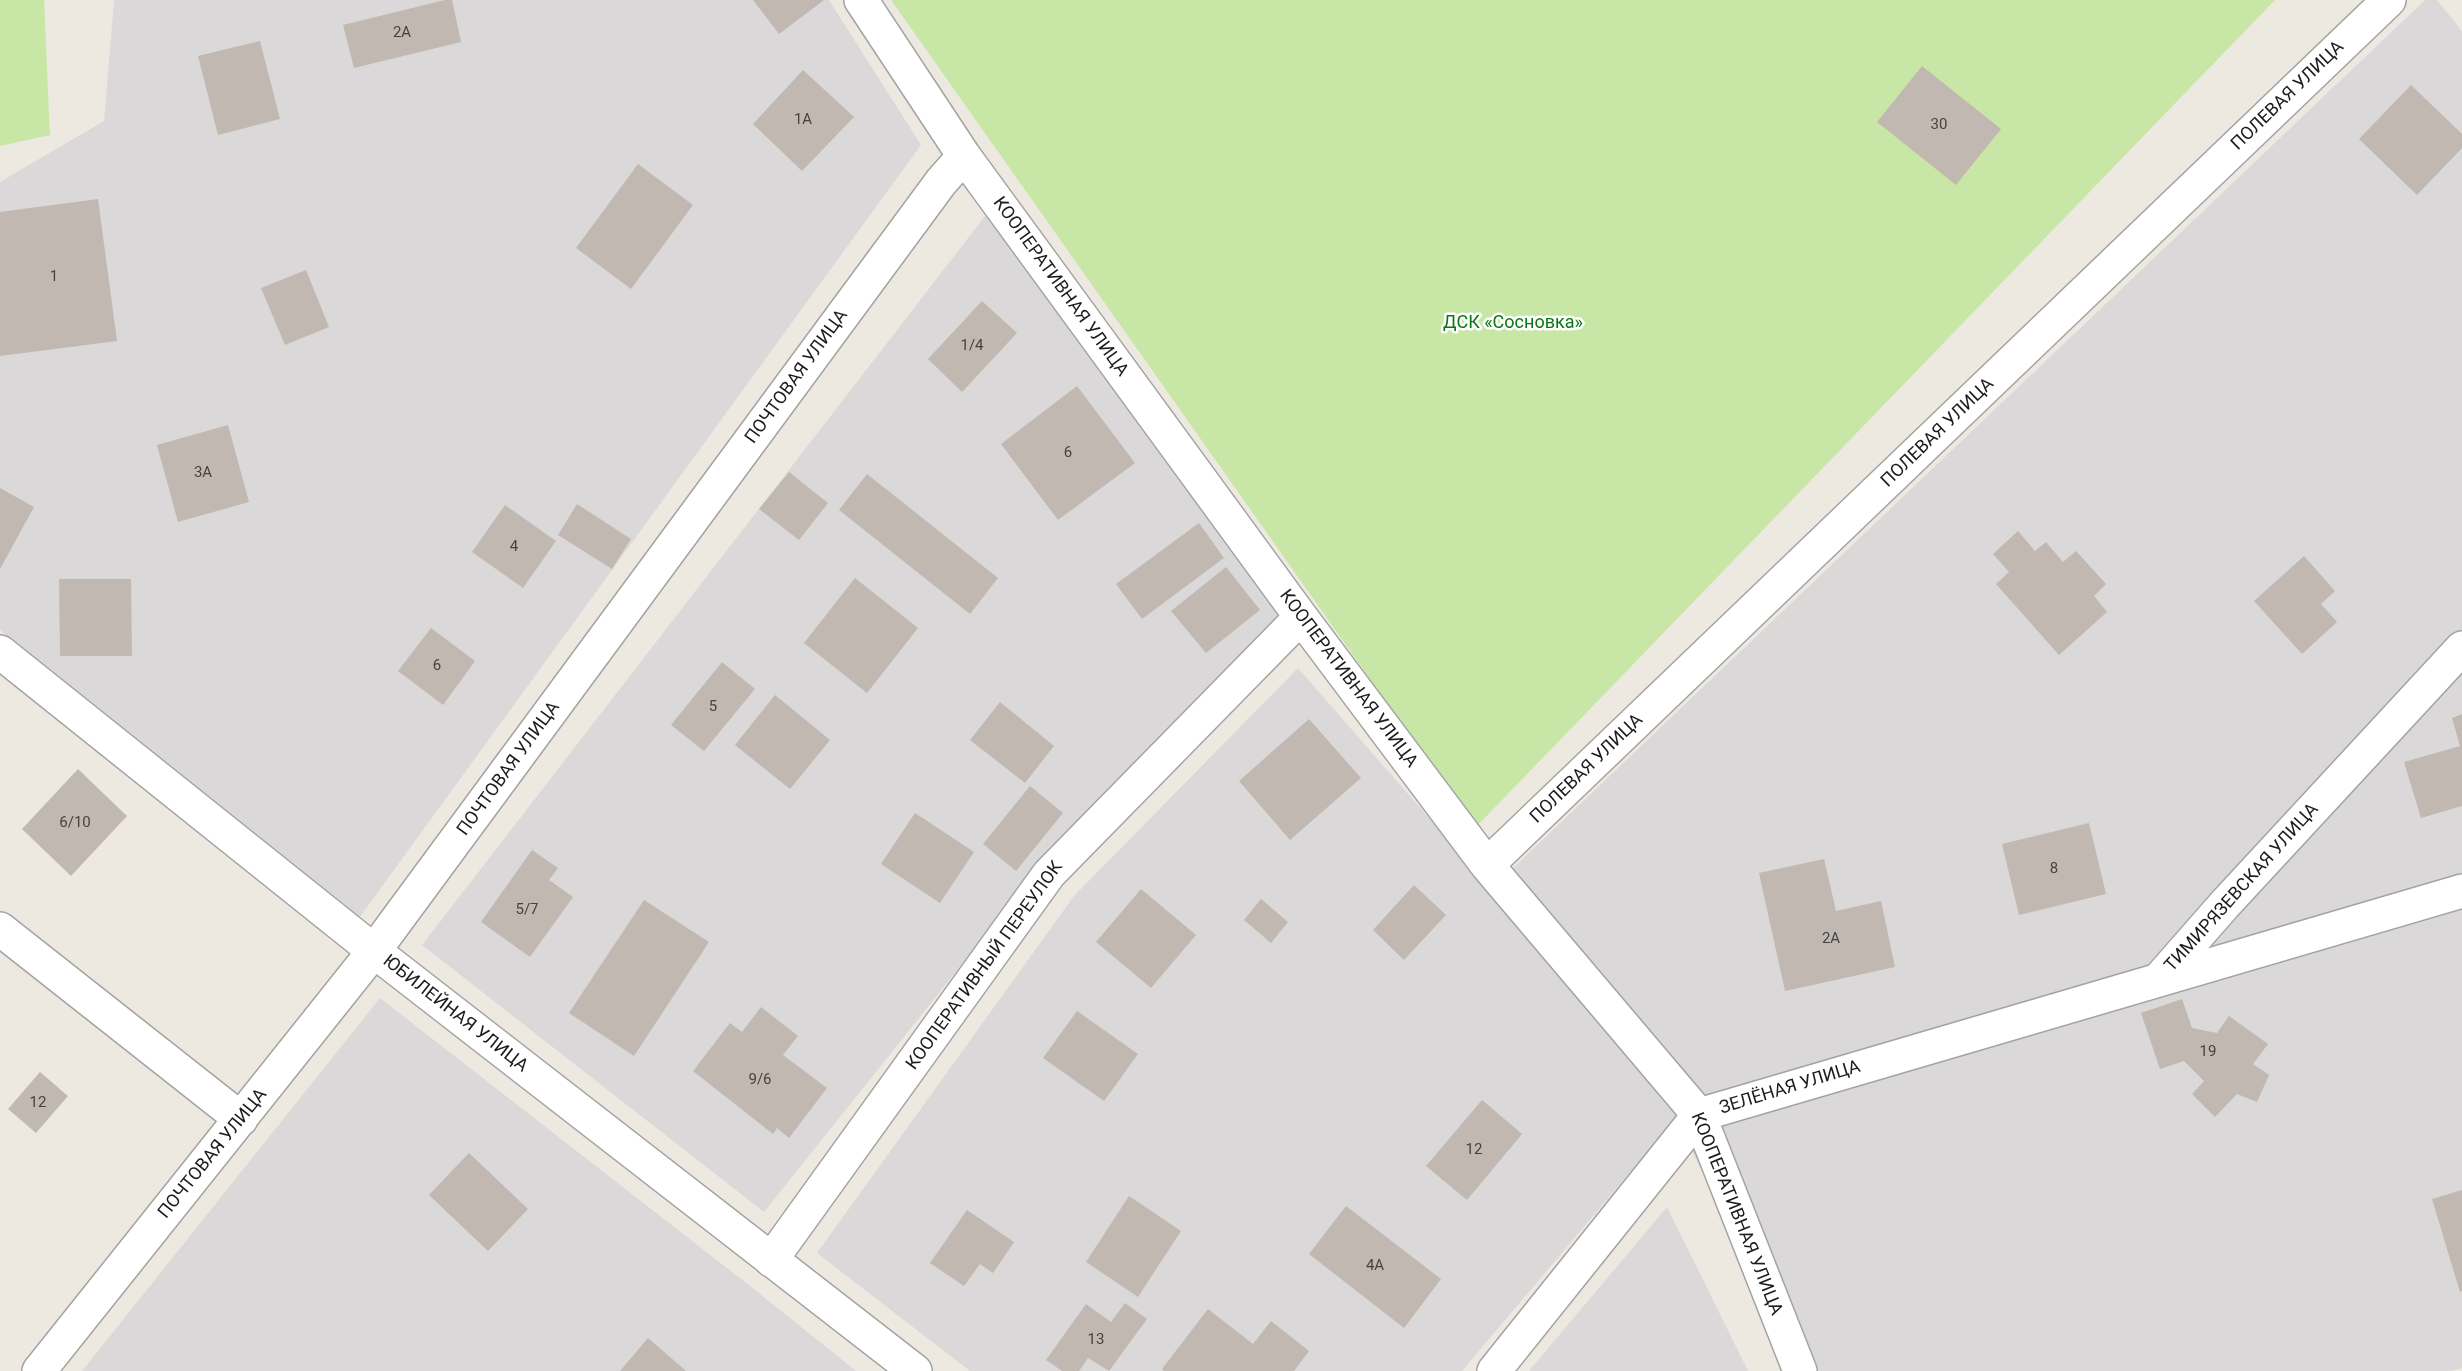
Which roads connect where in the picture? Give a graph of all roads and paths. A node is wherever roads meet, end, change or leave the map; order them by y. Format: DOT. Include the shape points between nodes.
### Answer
graph roads {
  1 [pos="861,0"];
  2 [pos="2389,0"];
  3 [pos="964,156"];
  4 [pos="1301,617"];
  5 [pos="2462,648"];
  6 [pos="0,652"];
  7 [pos="1486,865"];
  8 [pos="2462,891"];
  9 [pos="0,929"];
  10 [pos="374,951"];
  11 [pos="2161,978"];
  12 [pos="1699,1114"];
  13 [pos="241,1119"];
  14 [pos="771,1260"];
  15 [pos="39,1371"];
  16 [pos="915,1371"];
  17 [pos="1494,1371"];
  18 [pos="1800,1371"];
  1 -- 3 [label="street, КООПЕРАТИВНАЯ УЛИЦА"];
  2 -- 7 [label="street, ПОЛЕВАЯ УЛИЦА"];
  3 -- 4 [label="street, КООПЕРАТИВНАЯ УЛИЦА"];
  3 -- 10 [label="street, ПОЧТОВАЯ УЛИЦА"];
  4 -- 7 [label="street, КООПЕРАТИВНАЯ УЛИЦА"];
  4 -- 14 [label="street, КООПЕРАТИВНЫЙ ПЕРЕУЛОК" via="1048,874"];
  5 -- 11 [label="street, ТИМИРЯЗЕВСКАЯ УЛИЦА" via="2224,904"];
  6 -- 10 [label="street, ЮБИЛЕЙНАЯ УЛИЦА"];
  7 -- 12 [label="street, КООПЕРАТИВНАЯ УЛИЦА"];
  8 -- 11 [label="street, ТИМИРЯЗЕВСКАЯ УЛИЦА"];
  9 -- 13 [label="street"];
  10 -- 13 [label="street, ПОЧТОВАЯ УЛИЦА"];
  10 -- 14 [label="street, ЮБИЛЕЙНАЯ УЛИЦА"];
  11 -- 12 [label="street, ЗЕЛЁНАЯ УЛИЦА"];
  12 -- 17 [label="street, ЗЕЛЁНАЯ УЛИЦА"];
  12 -- 18 [label="street, КООПЕРАТИВНАЯ УЛИЦА"];
  13 -- 15 [label="street, ПОЧТОВАЯ УЛИЦА"];
  14 -- 16 [label="street, ЮБИЛЕЙНАЯ УЛИЦА"];
}
